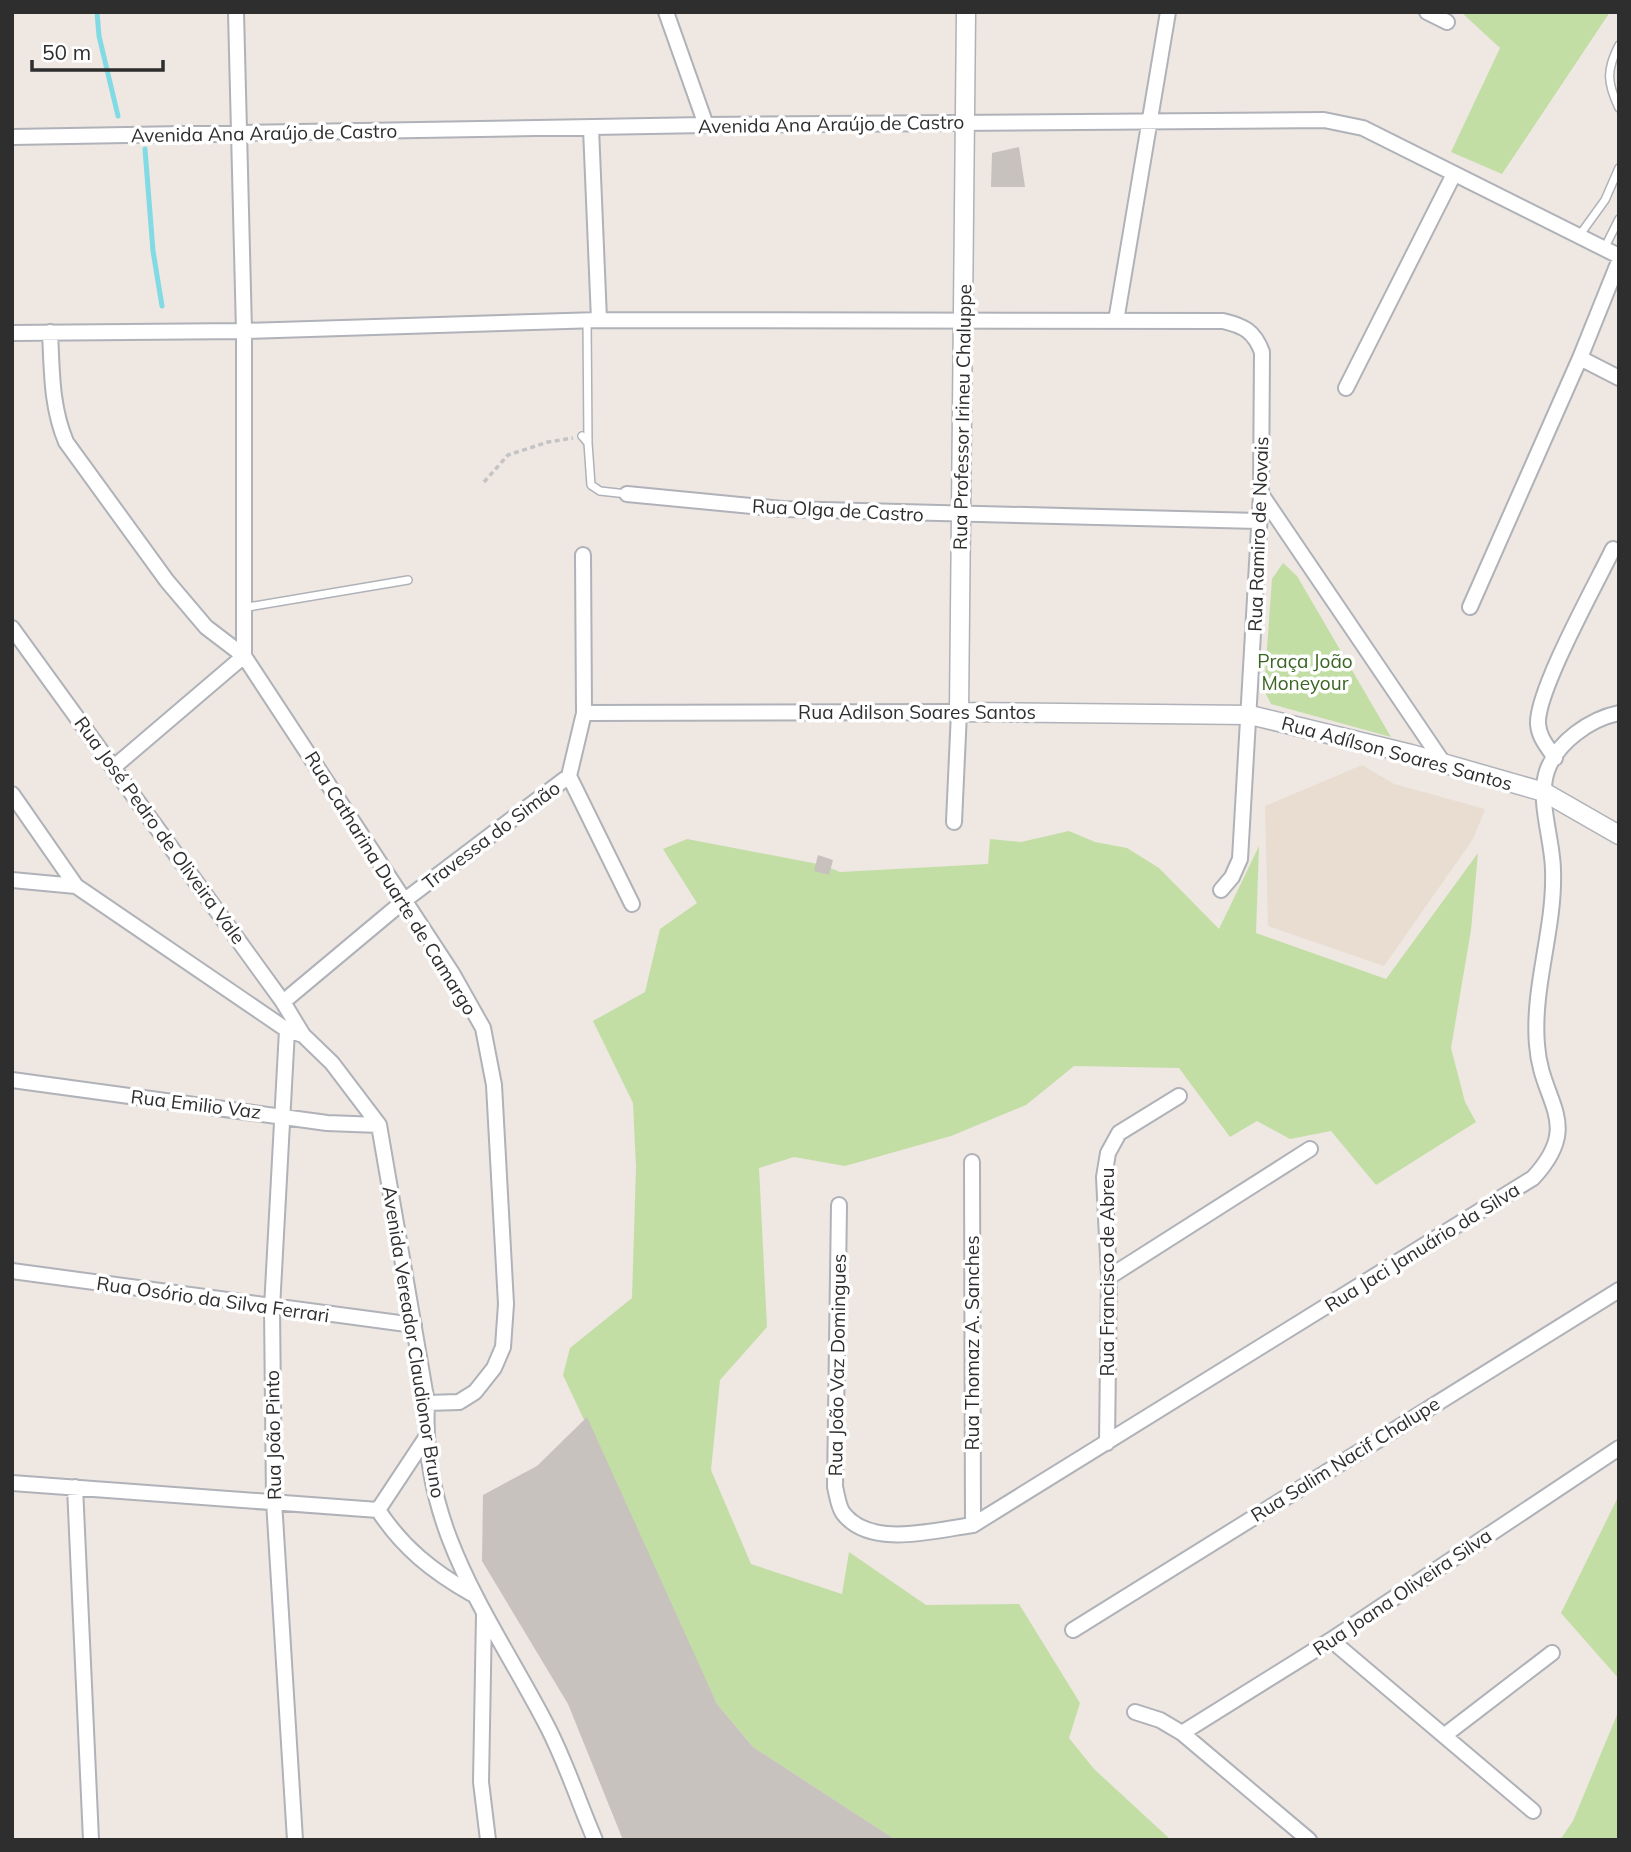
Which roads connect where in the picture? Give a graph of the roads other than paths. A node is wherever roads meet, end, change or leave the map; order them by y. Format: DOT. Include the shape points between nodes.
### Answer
graph roads {
  1 [pos="236,12"];
  2 [pos="666,12"];
  3 [pos="966,12"];
  4 [pos="1168,12"];
  5 [pos="1427,12"];
  6 [pos="1447,22"];
  7 [pos="1619,45"];
  8 [pos="1619,108"];
  9 [pos="1148,120"];
  10 [pos="966,122"];
  11 [pos="706,125"];
  12 [pos="591,128"];
  13 [pos="237,134"];
  14 [pos="12,137"];
  15 [pos="1619,168"];
  16 [pos="1454,173"];
  17 [pos="1619,219"];
  18 [pos="1578,237"];
  19 [pos="1604,249"];
  20 [pos="1619,259"];
  21 [pos="593,320"];
  22 [pos="963,321"];
  23 [pos="1116,321"];
  24 [pos="244,331"];
  25 [pos="50,332"];
  26 [pos="12,333"];
  27 [pos="1580,358"];
  28 [pos="1619,378"];
  29 [pos="1346,388"];
  30 [pos="627,494"];
  31 [pos="1261,494"];
  32 [pos="960,515"];
  33 [pos="1259,521"];
  34 [pos="1613,549"];
  35 [pos="583,555"];
  36 [pos="408,580"];
  37 [pos="1470,607"];
  38 [pos="242,608"];
  39 [pos="12,628"];
  40 [pos="244,656"];
  41 [pos="958,712"];
  42 [pos="584,713"];
  43 [pos="1619,713"];
  44 [pos="1250,715"];
  45 [pos="1555,758"];
  46 [pos="1444,764"];
  47 [pos="115,766"];
  48 [pos="569,776"];
  49 [pos="1544,792"];
  50 [pos="12,794"];
  51 [pos="954,822"];
  52 [pos="1619,835"];
  53 [pos="12,880"];
  54 [pos="76,886"];
  55 [pos="1221,890"];
  56 [pos="405,900"];
  57 [pos="632,904"];
  58 [pos="283,1002"];
  59 [pos="287,1030"];
  60 [pos="303,1035"];
  61 [pos="12,1080"];
  62 [pos="1179,1096"];
  63 [pos="281,1115"];
  64 [pos="379,1125"];
  65 [pos="1310,1149"];
  66 [pos="972,1162"];
  67 [pos="839,1205"];
  68 [pos="12,1271"];
  69 [pos="1109,1277"];
  70 [pos="1619,1290"];
  71 [pos="272,1308"];
  72 [pos="414,1325"];
  73 [pos="428,1403"];
  74 [pos="425,1439"];
  75 [pos="1107,1443"];
  76 [pos="1619,1448"];
  77 [pos="12,1483"];
  78 [pos="75,1487"];
  79 [pos="274,1501"];
  80 [pos="378,1510"];
  81 [pos="973,1525"];
  82 [pos="472,1594"];
  83 [pos="484,1613"];
  84 [pos="1073,1630"];
  85 [pos="1331,1640"];
  86 [pos="1552,1653"];
  87 [pos="1135,1712"];
  88 [pos="1182,1732"];
  89 [pos="1445,1735"];
  90 [pos="1533,1811"];
  91 [pos="91,1840"];
  92 [pos="295,1840"];
  93 [pos="488,1840"];
  94 [pos="595,1840"];
  95 [pos="1309,1840"];
  1 -- 13 [label="street"];
  2 -- 11 [label="street"];
  3 -- 10 [label="street, Rua Professor Irineu Chaluppe"];
  4 -- 9 [label="street"];
  5 -- 6 [label="street"];
  7 -- 8 [label="lane" via="1607,83"];
  9 -- 10 [label="street, Avenida Ana Araújo de Castro"];
  9 -- 16 [label="street, Avenida Ana Araújo de Castro" via="1324,120 1363,128"];
  9 -- 23 [label="street"];
  10 -- 11 [label="street, Avenida Ana Araújo de Castro"];
  10 -- 22 [label="street, Rua Professor Irineu Chaluppe"];
  11 -- 12 [label="street, Avenida Ana Araújo de Castro"];
  12 -- 13 [label="street, Avenida Ana Araújo de Castro"];
  12 -- 21 [label="street"];
  13 -- 14 [label="street, Avenida Ana Araújo de Castro"];
  13 -- 24 [label="street"];
  15 -- 18 [label="lane" via="1605,200"];
  16 -- 18 [label="street, Avenida Ana Araújo de Castro"];
  16 -- 29 [label="street"];
  17 -- 19 [label="lane"];
  18 -- 19 [label="street, Avenida Ana Araújo de Castro"];
  19 -- 20 [label="street, Avenida Ana Araújo de Castro"];
  20 -- 27 [label="street"];
  21 -- 22 [label="street"];
  21 -- 24 [label="street"];
  21 -- 30 [label="lane" via="585,439 591,485 600,491"];
  22 -- 23 [label="street"];
  22 -- 32 [label="street, Rua Professor Irineu Chaluppe"];
  23 -- 31 [label="street, Rua Ramiro de Novais" via="1223,321 1242,325 1255,336 1262,352"];
  24 -- 25 [label="street"];
  24 -- 38 [label="street"];
  25 -- 26 [label="street"];
  25 -- 40 [label="street" via="52,393 66,442 167,581 206,627"];
  27 -- 28 [label="street"];
  27 -- 37 [label="street"];
  30 -- 32 [label="street, Rua Olga de Castro" via="783,509"];
  31 -- 33 [label="street, Rua Ramiro de Novais"];
  31 -- 46 [label="street"];
  32 -- 33 [label="street, Rua Olga de Castro"];
  32 -- 41 [label="street, Rua Professor Irineu Chaluppe"];
  33 -- 44 [label="street, Rua Ramiro de Novais"];
  34 -- 45 [label="street" via="1539,711 1541,737"];
  35 -- 42 [label="street"];
  36 -- 38 [label="lane"];
  38 -- 40 [label="street"];
  39 -- 47 [label="street, Rua José Pedro de Oliveira Vale"];
  40 -- 47 [label="street"];
  40 -- 56 [label="street, Rua Catharina Duarte de Camargo"];
  41 -- 42 [label="street, Rua Adilson Soares Santos"];
  41 -- 44 [label="street, Rua Adilson Soares Santos"];
  41 -- 51 [label="street, Rua Professor Irineu Chaluppe"];
  42 -- 48 [label="street"];
  43 -- 45 [label="street" via="1586,725"];
  44 -- 46 [label="street, Rua Adílson Soares Santos"];
  44 -- 55 [label="street, Rua Ramiro de Novais" via="1240,859"];
  45 -- 49 [label="street" via="1547,771"];
  46 -- 49 [label="street, Rua Adílson Soares Santos"];
  47 -- 58 [label="street, Rua José Pedro de Oliveira Vale"];
  48 -- 56 [label="street, Travessa do Simão"];
  48 -- 57 [label="street"];
  49 -- 52 [label="street, Rua Adílson Soares Santos"];
  49 -- 75 [label="street, Rua Jaci Januário da Silva" via="1553,871 1536,1046 1557,1126 1555,1149 1547,1163 1533,1178"];
  50 -- 54 [label="street, Avenida Vereador Claudionor Bruno"];
  53 -- 54 [label="street"];
  54 -- 59 [label="street, Avenida Vereador Claudionor Bruno"];
  56 -- 58 [label="street, Travessa do Simão"];
  56 -- 73 [label="street, Rua Catharina Duarte de Camargo" via="483,1028 494,1085 506,1304 503,1347 494,1368 459,1402"];
  58 -- 60 [label="street, Rua José Pedro de Oliveira Vale"];
  59 -- 60 [label="street, Avenida Vereador Claudionor Bruno"];
  59 -- 63 [label="street, Rua João Pinto"];
  60 -- 64 [label="street, Avenida Vereador Claudionor Bruno" via="332,1063"];
  61 -- 63 [label="street, Rua Emilio Vaz"];
  62 -- 69 [label="street, Rua Francisco de Abreu" via="1119,1133 1108,1153 1104,1177"];
  63 -- 64 [label="street, Rua Emilio Vaz"];
  63 -- 71 [label="street, Rua João Pinto"];
  64 -- 72 [label="street, Avenida Vereador Claudionor Bruno"];
  65 -- 69 [label="street"];
  66 -- 81 [label="street, Rua Thomaz A. Sanches"];
  67 -- 81 [label="street, Rua João Vaz Domingues" via="835,1487 842,1512 860,1528 879,1534"];
  68 -- 71 [label="street, Rua Osório da Silva Ferrari"];
  69 -- 75 [label="street, Rua Francisco de Abreu"];
  70 -- 84 [label="street, Rua Salim Nacif Chalupe"];
  71 -- 72 [label="street, Rua Osório da Silva Ferrari"];
  71 -- 79 [label="street, Rua João Pinto"];
  72 -- 73 [label="street, Avenida Vereador Claudionor Bruno"];
  73 -- 74 [label="street, Avenida Vereador Claudionor Bruno"];
  74 -- 80 [label="street"];
  74 -- 82 [label="street, Avenida Vereador Claudionor Bruno" via="444,1525"];
  75 -- 81 [label="street, Rua Jaci Januário da Silva"];
  76 -- 85 [label="street, Rua Joana Oliveira Silva"];
  77 -- 78 [label="street"];
  78 -- 79 [label="street"];
  78 -- 91 [label="street"];
  79 -- 80 [label="street"];
  79 -- 92 [label="street, Rua João Pinto"];
  80 -- 82 [label="street" via="419,1560"];
  82 -- 83 [label="street"];
  83 -- 93 [label="street" via="481,1782"];
  83 -- 94 [label="street" via="547,1725"];
  85 -- 88 [label="street, Rua Joana Oliveira Silva"];
  85 -- 89 [label="street"];
  86 -- 89 [label="street"];
  87 -- 88 [label="street"];
  88 -- 95 [label="street"];
  89 -- 90 [label="street"];
}
